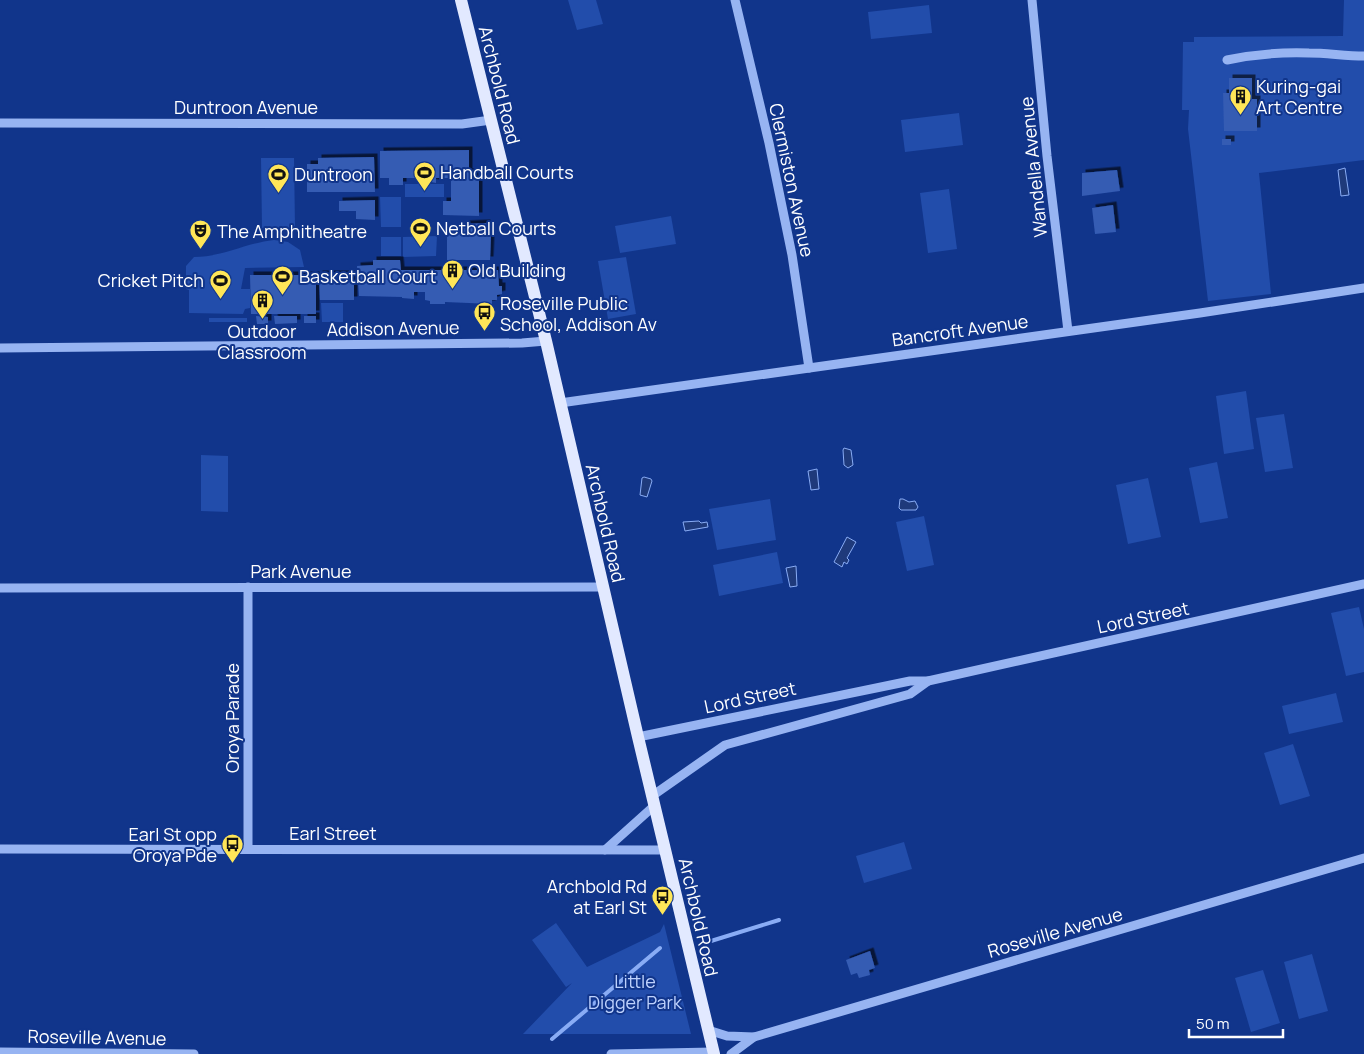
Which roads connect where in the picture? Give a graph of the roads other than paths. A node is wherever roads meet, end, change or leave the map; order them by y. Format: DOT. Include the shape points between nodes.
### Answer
graph roads {
  1 [pos="461,0"];
  2 [pos="735,0"];
  3 [pos="1032,0"];
  4 [pos="1364,56"];
  5 [pos="1226,60"];
  6 [pos="491,120"];
  7 [pos="0,122"];
  8 [pos="1364,288"];
  9 [pos="1068,331"];
  10 [pos="546,341"];
  11 [pos="0,348"];
  12 [pos="809,368"];
  13 [pos="560,403"];
  14 [pos="1364,584"];
  15 [pos="248,587"];
  16 [pos="603,587"];
  17 [pos="0,588"];
  18 [pos="928,681"];
  19 [pos="638,737"];
  20 [pos="653,801"];
  21 [pos="248,848"];
  22 [pos="0,849"];
  23 [pos="605,850"];
  24 [pos="665,850"];
  25 [pos="1364,858"];
  26 [pos="708,1030"];
  27 [pos="754,1037"];
  28 [pos="0,1052"];
  29 [pos="714,1053"];
  30 [pos="194,1054"];
  31 [pos="610,1054"];
  32 [pos="731,1054"];
  1 -- 6 [label="main road, Archbold Road"];
  2 -- 12 [label="street, Clermiston Avenue" via="792,255"];
  3 -- 9 [label="street, Wandella Avenue" via="1046,156"];
  4 -- 5 [label="street" via="1257,54"];
  6 -- 7 [label="street, Duntroon Avenue" via="462,124"];
  6 -- 10 [label="main road, Archbold Road"];
  8 -- 9 [label="street, Bancroft Avenue"];
  9 -- 12 [label="street, Bancroft Avenue"];
  10 -- 11 [label="street, Addison Avenue"];
  10 -- 13 [label="main road, Archbold Road"];
  12 -- 13 [label="street, Bancroft Avenue"];
  13 -- 16 [label="main road, Archbold Road"];
  14 -- 18 [label="street, Lord Street"];
  15 -- 16 [label="street, Park Avenue"];
  15 -- 17 [label="street, Park Avenue"];
  15 -- 21 [label="street, Oroya Parade"];
  16 -- 19 [label="main road, Archbold Road"];
  18 -- 19 [label="street, Lord Street" via="910,680"];
  18 -- 20 [label="street, Lord Street" via="910,694 725,745"];
  19 -- 20 [label="main road, Archbold Road"];
  20 -- 23 [label="street, Lord Street"];
  20 -- 24 [label="main road, Archbold Road"];
  21 -- 22 [label="street, Earl Street"];
  21 -- 23 [label="street, Earl Street"];
  23 -- 24 [label="street, Earl Street"];
  24 -- 26 [label="main road, Archbold Road"];
  25 -- 27 [label="street, Roseville Avenue"];
  26 -- 27 [label="street, Roseville Avenue" via="727,1036"];
  26 -- 29 [label="main road, Archbold Road"];
  27 -- 32 [label="street, Roseville Avenue"];
  28 -- 30 [label="street, Roseville Avenue"];
  29 -- 31 [label="street"];
}
